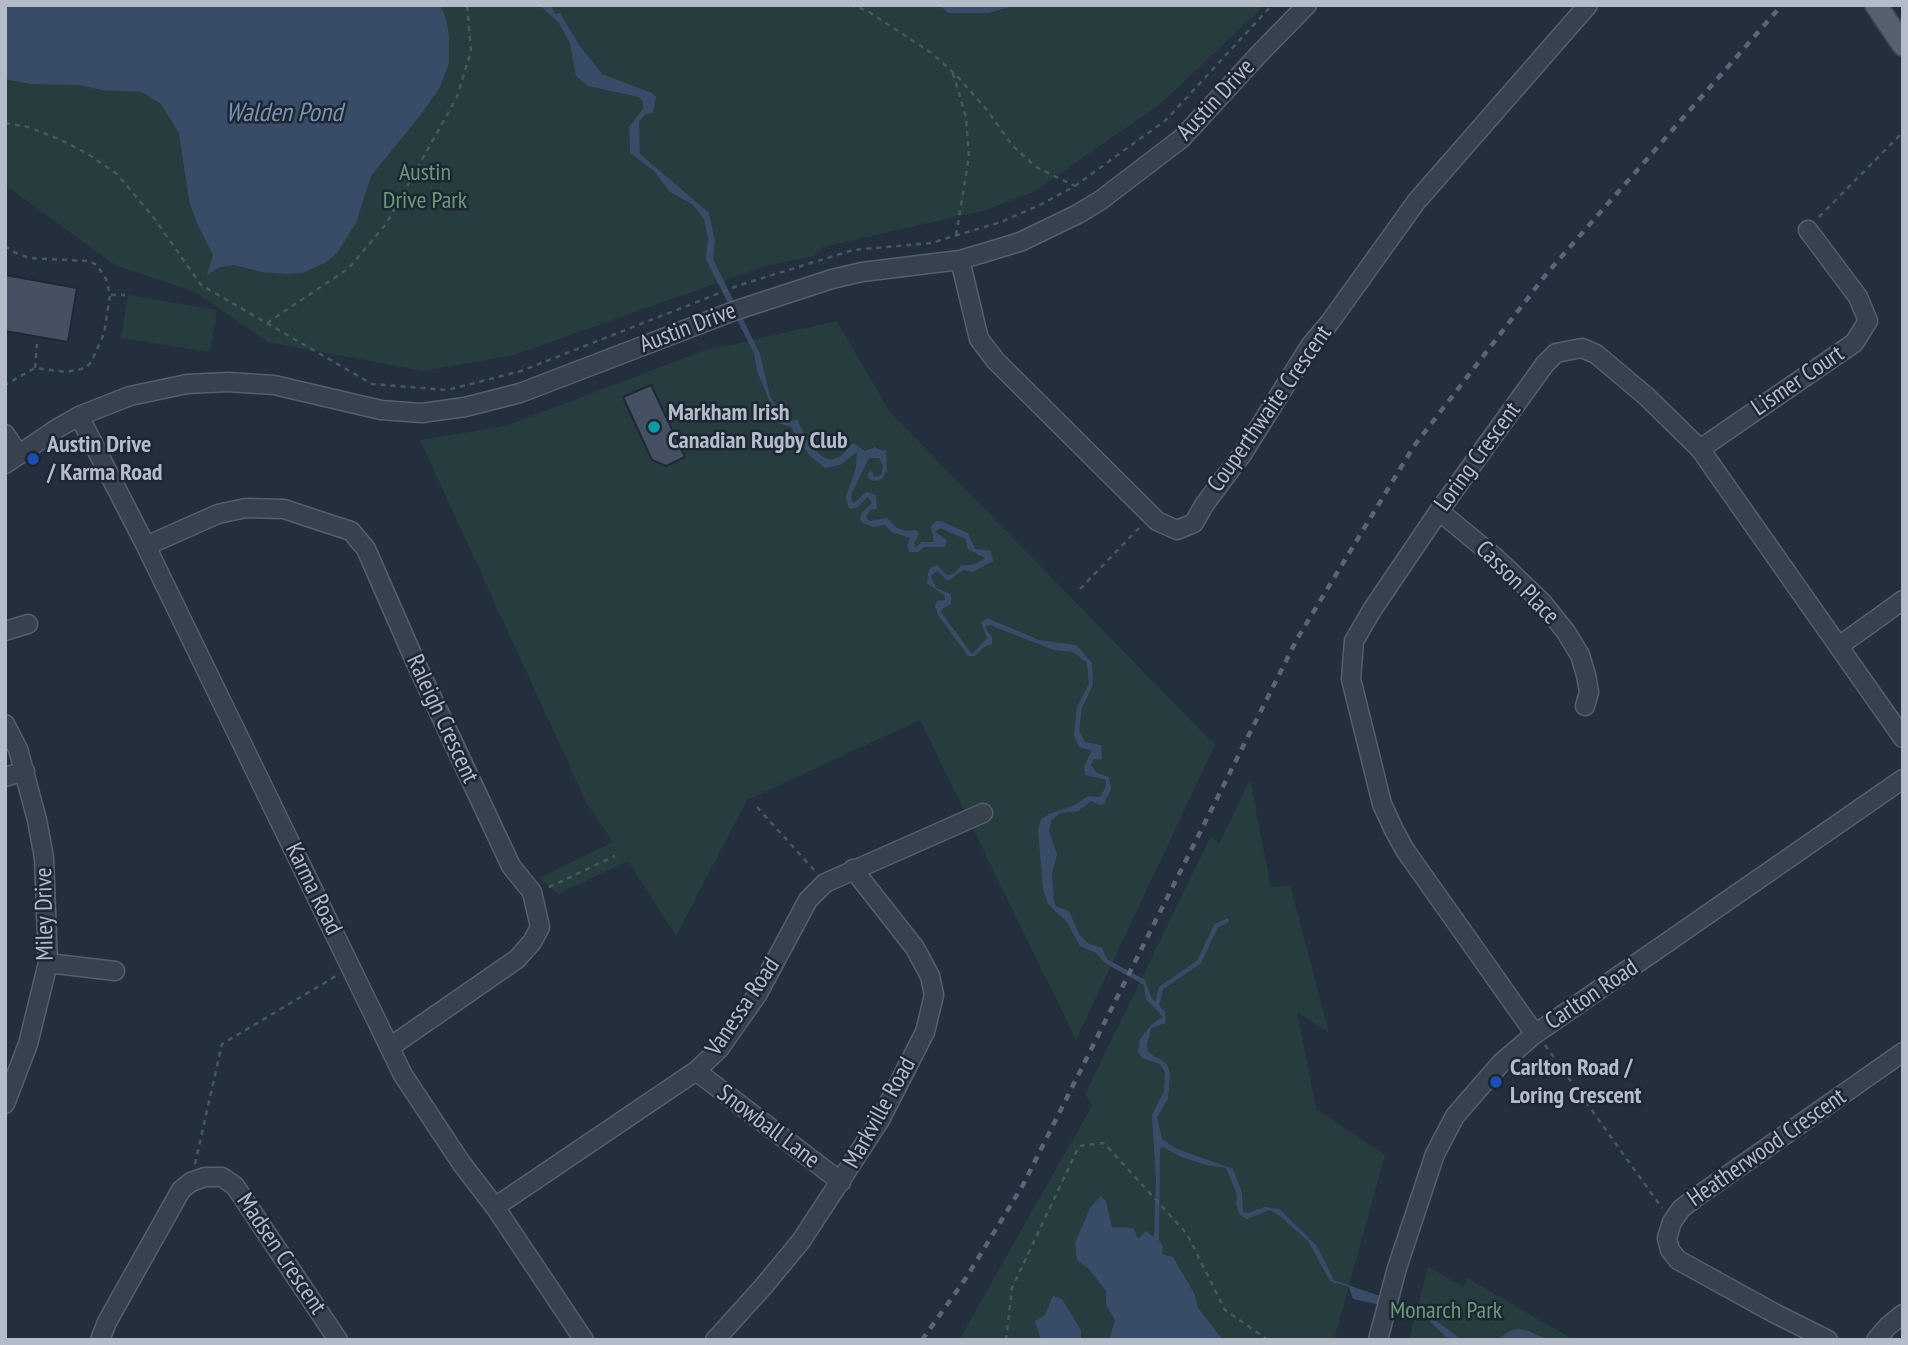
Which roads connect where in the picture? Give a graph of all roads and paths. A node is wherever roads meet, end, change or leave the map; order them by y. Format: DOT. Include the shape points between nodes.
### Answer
graph roads {
  1 [pos="467,5"];
  2 [pos="850,5"];
  3 [pos="1272,5"];
  4 [pos="1307,5"];
  5 [pos="1588,5"];
  6 [pos="1875,5"];
  7 [pos="1903,46"];
  8 [pos="953,72"];
  9 [pos="5,123"];
  10 [pos="1903,132"];
  11 [pos="1075,186"];
  12 [pos="1808,230"];
  13 [pos="956,235"];
  14 [pos="5,246"];
  15 [pos="960,260"];
  16 [pos="110,295"];
  17 [pos="125,295"];
  18 [pos="267,323"];
  19 [pos="37,344"];
  20 [pos="35,368"];
  21 [pos="5,385"];
  22 [pos="79,416"];
  23 [pos="5,434"];
  24 [pos="1700,449"];
  25 [pos="12,460"];
  26 [pos="1440,510"];
  27 [pos="1151,516"];
  28 [pos="146,546"];
  29 [pos="1080,589"];
  30 [pos="1903,600"];
  31 [pos="27,624"];
  32 [pos="5,631"];
  33 [pos="1839,646"];
  34 [pos="1585,705"];
  35 [pos="5,724"];
  36 [pos="1903,738"];
  37 [pos="25,771"];
  38 [pos="5,777"];
  39 [pos="1903,779"];
  40 [pos="757,807"];
  41 [pos="983,813"];
  42 [pos="615,856"];
  43 [pos="853,869"];
  44 [pos="825,883"];
  45 [pos="533,895"];
  46 [pos="48,963"];
  47 [pos="351,967"];
  48 [pos="115,971"];
  49 [pos="1535,1034"];
  50 [pos="390,1047"];
  51 [pos="1903,1052"];
  52 [pos="696,1071"];
  53 [pos="5,1104"];
  54 [pos="191,1182"];
  55 [pos="841,1182"];
  56 [pos="495,1207"];
  57 [pos="1672,1222"];
  58 [pos="1903,1314"];
  59 [pos="1379,1334"];
  60 [pos="100,1340"];
  61 [pos="338,1340"];
  62 [pos="584,1340"];
  63 [pos="715,1340"];
  64 [pos="1006,1340"];
  65 [pos="1268,1340"];
  66 [pos="1828,1340"];
  67 [pos="1875,1340"];
  1 -- 18 [label="path" via="471,51 457,97 386,224 349,268"];
  2 -- 8 [label="path" via="866,10"];
  3 -- 11 [label="path" via="1166,120"];
  4 -- 15 [label="street, Austin Drive" via="1182,138 1122,186 1020,242"];
  5 -- 27 [label="street, Couperthwaite Crescent" via="1416,202 1310,346 1194,523 1177,530"];
  6 -- 7 [label="main road"];
  8 -- 11 [label="path" via="1012,145 1036,167"];
  8 -- 13 [label="path" via="966,117 969,157"];
  9 -- 18 [label="path" via="59,139 117,174 201,285"];
  10 -- 12 [label="path"];
  11 -- 13 [label="path" via="1001,222"];
  12 -- 24 [label="street, Lismer Court" via="1858,297 1868,321 1854,343"];
  13 -- 18 [label="path" via="931,243 853,250 740,285 521,371 447,390 372,384"];
  14 -- 16 [label="path" via="29,258 89,261 106,279"];
  15 -- 22 [label="street, Austin Drive" via="832,279 734,310 520,393 465,407 422,413 381,410 274,385 228,382 187,384 130,396"];
  15 -- 27 [label="street, Couperthwaite Crescent" via="979,339"];
  16 -- 17 [label="path"];
  16 -- 20 [label="path" via="104,334 86,368 66,372"];
  19 -- 20 [label="path"];
  20 -- 21 [label="path"];
  22 -- 25 [label="street, Austin Drive"];
  22 -- 28 [label="street, Karma Road"];
  23 -- 25 [label="street"];
  24 -- 26 [label="street, Loring Crescent" via="1596,354 1570,349 1556,353 1545,364"];
  24 -- 33 [label="street, Loring Crescent"];
  26 -- 34 [label="street, Casson Place" via="1542,602 1566,632 1586,675 1589,692"];
  26 -- 49 [label="street, Loring Crescent" via="1354,641 1351,679 1382,804 1394,831"];
  27 -- 29 [label="path"];
  28 -- 45 [label="street, Raleigh Crescent" via="218,514 246,508 284,509 351,531 366,549 511,866"];
  28 -- 47 [label="street, Karma Road"];
  30 -- 33 [label="street"];
  31 -- 32 [label="street"];
  33 -- 36 [label="street, Loring Crescent"];
  35 -- 37 [label="street, Miley Drive"];
  37 -- 38 [label="street"];
  37 -- 46 [label="street, Miley Drive" via="44,858"];
  39 -- 49 [label="street, Carlton Road"];
  40 -- 44 [label="path"];
  41 -- 43 [label="street, Vanessa Road"];
  42 -- 45 [label="path"];
  43 -- 44 [label="street, Vanessa Road"];
  43 -- 55 [label="street, Markville Road" via="915,948 934,995 925,1032 880,1120"];
  44 -- 52 [label="street, Vanessa Road" via="808,900 757,996 719,1049"];
  45 -- 50 [label="street, Raleigh Crescent" via="540,927 517,959"];
  46 -- 48 [label="street"];
  46 -- 53 [label="street, Miley Drive" via="28,1044"];
  47 -- 50 [label="street, Karma Road"];
  47 -- 54 [label="path" via="222,1044"];
  49 -- 57 [label="path"];
  49 -- 59 [label="street, Carlton Road" via="1502,1062 1455,1116 1431,1165"];
  50 -- 56 [label="street, Karma Road" via="431,1119"];
  51 -- 57 [label="street, Heatherwood Crescent" via="1695,1198"];
  52 -- 55 [label="street, Snowball Lane"];
  52 -- 56 [label="street, Vanessa Road"];
  54 -- 60 [label="street" via="174,1199"];
  54 -- 61 [label="street, Madsen Crescent" via="222,1177 235,1186"];
  55 -- 63 [label="street, Markville Road" via="802,1241"];
  56 -- 62 [label="street, Karma Road"];
  57 -- 66 [label="street, Heatherwood Crescent" via="1667,1238 1678,1260"];
  58 -- 67 [label="street"];
  64 -- 65 [label="path" via="1012,1289 1079,1146 1104,1143 1187,1234 1225,1310"];
}
